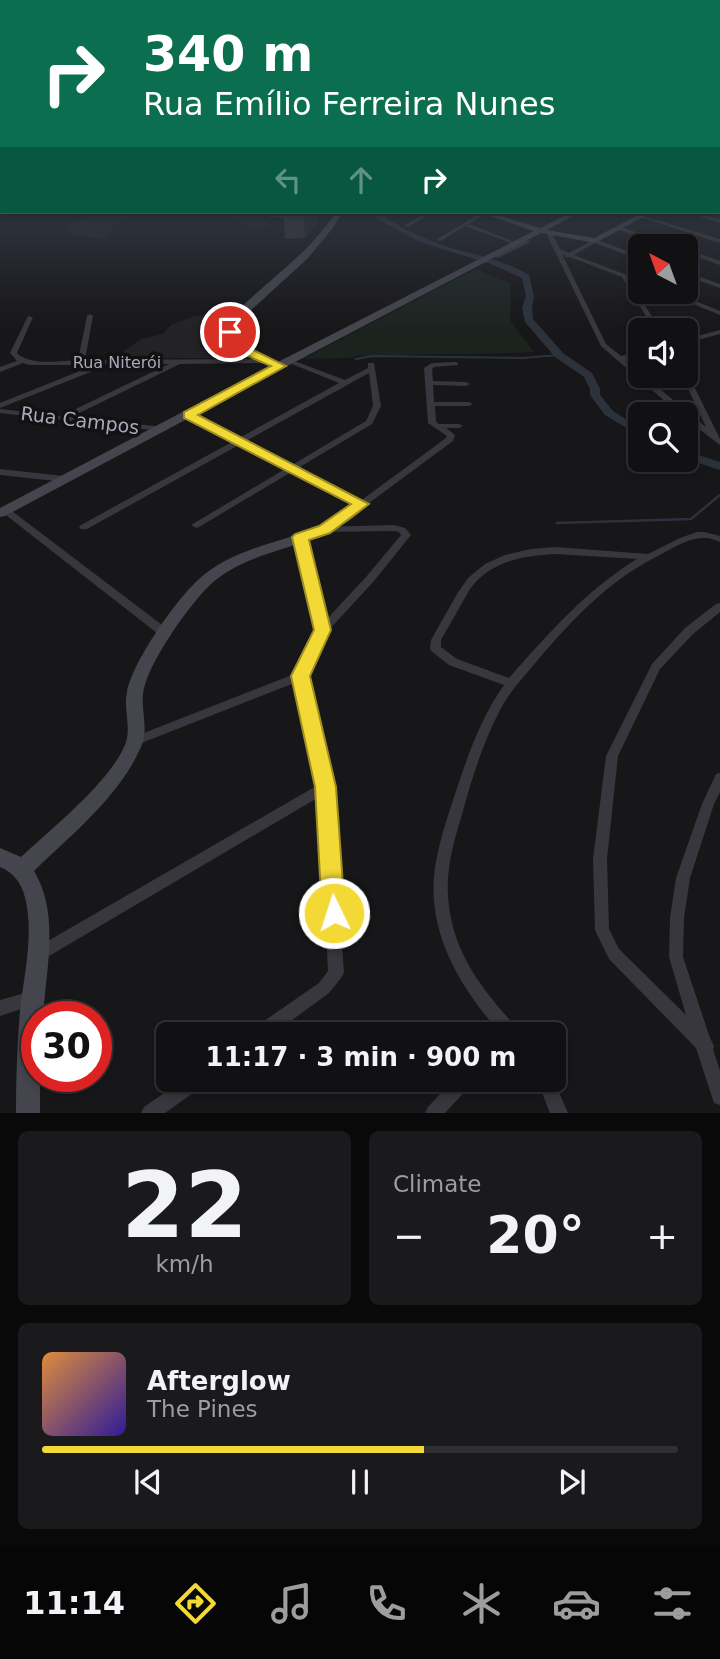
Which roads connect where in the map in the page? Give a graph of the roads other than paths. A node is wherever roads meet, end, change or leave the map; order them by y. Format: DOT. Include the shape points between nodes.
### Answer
graph roads {
  1 [pos="330,227"];
  2 [pos="459,227"];
  3 [pos="471,227"];
  4 [pos="526,227"];
  5 [pos="550,227"];
  6 [pos="561,227"];
  7 [pos="681,227"];
  8 [pos="619,228"];
  9 [pos="540,232"];
  10 [pos="553,234"];
  11 [pos="636,234"];
  12 [pos="439,240"];
  13 [pos="595,241"];
  14 [pos="720,241"];
  15 [pos="528,242"];
  16 [pos="515,244"];
  17 [pos="557,250"];
  18 [pos="628,253"];
  19 [pos="570,255"];
  20 [pos="698,255"];
  21 [pos="494,256"];
  22 [pos="561,259"];
  23 [pos="720,263"];
  24 [pos="624,276"];
  25 [pos="628,278"];
  26 [pos="698,278"];
  27 [pos="720,286"];
  28 [pos="697,304"];
  29 [pos="720,313"];
  30 [pos="90,316"];
  31 [pos="30,317"];
  32 [pos="650,318"];
  33 [pos="720,332"];
  34 [pos="698,338"];
  35 [pos="247,352"];
  36 [pos="628,356"];
  37 [pos="619,359"];
  38 [pos="264,360"];
  39 [pos="23,361"];
  40 [pos="239,361"];
  41 [pos="81,362"];
  42 [pos="180,362"];
  43 [pos="105,363"];
  44 [pos="285,363"];
  45 [pos="456,364"];
  46 [pos="0,370"];
  47 [pos="345,383"];
  48 [pos="430,383"];
  49 [pos="466,384"];
  50 [pos="692,388"];
  51 [pos="671,402"];
  52 [pos="432,404"];
  53 [pos="469,404"];
  54 [pos="0,408"];
  55 [pos="704,411"];
  56 [pos="698,412"];
  57 [pos="189,415"];
  58 [pos="64,417"];
  59 [pos="698,425"];
  60 [pos="436,426"];
  61 [pos="459,426"];
  62 [pos="161,429"];
  63 [pos="239,441"];
  64 [pos="717,441"];
  65 [pos="292,468"];
  66 [pos="0,472"];
  67 [pos="64,479"];
  68 [pos="362,504"];
  69 [pos="3,512"];
  70 [pos="196,525"];
  71 [pos="84,527"];
  72 [pos="324,529"];
  73 [pos="300,537"];
  74 [pos="720,539"];
  75 [pos="649,556"];
  76 [pos="720,607"];
  77 [pos="323,630"];
  78 [pos="166,634"];
  79 [pos="301,676"];
  80 [pos="512,684"];
  81 [pos="135,741"];
  82 [pos="720,778"];
  83 [pos="325,787"];
  84 [pos="0,857"];
  85 [pos="21,870"];
  86 [pos="39,954"];
  87 [pos="33,999"];
  88 [pos="0,1008"];
  89 [pos="277,1022"];
  90 [pos="499,1022"];
  91 [pos="706,1046"];
  92 [pos="180,1092"];
  93 [pos="453,1092"];
  94 [pos="552,1092"];
  95 [pos="720,1097"];
  96 [pos="28,1113"];
  97 [pos="150,1113"];
  98 [pos="434,1113"];
  99 [pos="559,1113"];
  1 -- 35 [label="main road" via="232,322 232,338"];
  2 -- 12 [label="street"];
  3 -- 16 [label="street"];
  4 -- 9 [label="main road"];
  5 -- 9 [label="main road"];
  6 -- 10 [label="main road"];
  7 -- 14 [label="street"];
  8 -- 11 [label="street"];
  8 -- 13 [label="main road"];
  9 -- 10 [label="main road"];
  9 -- 16 [label="main road"];
  10 -- 13 [label="main road"];
  10 -- 15 [label="main road"];
  10 -- 17 [label="street"];
  13 -- 18 [label="street"];
  13 -- 19 [label="street"];
  15 -- 16 [label="main road"];
  15 -- 21 [label="street"];
  16 -- 21 [label="main road"];
  17 -- 19 [label="street"];
  17 -- 22 [label="street"];
  19 -- 22 [label="street"];
  19 -- 24 [label="street"];
  20 -- 23 [label="street"];
  21 -- 44 [label="main road"];
  22 -- 37 [label="street" via="596,333"];
  24 -- 25 [label="street"];
  24 -- 32 [label="street"];
  26 -- 27 [label="street"];
  28 -- 29 [label="street"];
  30 -- 41 [label="street"];
  31 -- 39 [label="street" via="14,349"];
  33 -- 34 [label="street"];
  35 -- 38 [label="main road"];
  35 -- 40 [label="street"];
  36 -- 37 [label="street"];
  37 -- 51 [label="street"];
  38 -- 40 [label="street, Rua Niterói"];
  38 -- 44 [label="main road"];
  39 -- 41 [label="street, Rua Niterói"];
  39 -- 46 [label="street"];
  40 -- 42 [label="street, Rua Niterói"];
  41 -- 43 [label="street, Rua Niterói"];
  42 -- 43 [label="street, Rua Niterói"];
  42 -- 58 [label="street"];
  43 -- 54 [label="street"];
  44 -- 47 [label="street"];
  44 -- 57 [label="main road"];
  45 -- 48 [label="street" via="428,367"];
  47 -- 63 [label="street"];
  47 -- 65 [label="street" via="371,367 377,406 369,422"];
  48 -- 49 [label="street"];
  48 -- 52 [label="street"];
  50 -- 55 [label="street"];
  52 -- 53 [label="street"];
  52 -- 60 [label="street"];
  54 -- 58 [label="street, Rua Campos"];
  55 -- 56 [label="street"];
  55 -- 64 [label="street"];
  57 -- 62 [label="main road"];
  57 -- 63 [label="main road"];
  58 -- 62 [label="street, Rua Campos"];
  59 -- 64 [label="street"];
  60 -- 61 [label="street"];
  60 -- 68 [label="street" via="451,435 450,439"];
  62 -- 67 [label="main road"];
  63 -- 65 [label="main road"];
  63 -- 71 [label="street"];
  65 -- 68 [label="main road"];
  65 -- 70 [label="street"];
  66 -- 67 [label="street"];
  67 -- 69 [label="main road"];
  68 -- 72 [label="main road"];
  69 -- 78 [label="street"];
  72 -- 73 [label="main road"];
  72 -- 77 [label="street" via="394,528 406,535"];
  73 -- 77 [label="street"];
  73 -- 78 [label="main road" via="239,560 212,576"];
  74 -- 75 [label="street" via="699,534"];
  75 -- 80 [label="street" via="583,601"];
  75 -- 80 [label="street" via="523,552 480,572 435,648 453,662"];
  76 -- 91 [label="street" via="689,631 656,667 612,756 600,859 602,930 614,954"];
  77 -- 79 [label="street"];
  78 -- 81 [label="main road" via="138,678"];
  79 -- 81 [label="street"];
  79 -- 83 [label="street"];
  80 -- 90 [label="street" via="471,761 447,844 440,895 456,958"];
  81 -- 85 [label="main road" via="93,799"];
  82 -- 91 [label="street" via="683,878 677,918 676,957"];
  83 -- 86 [label="street"];
  83 -- 89 [label="street" via="336,973 324,988"];
  84 -- 85 [label="main road"];
  85 -- 86 [label="main road" via="35,899"];
  86 -- 87 [label="main road"];
  87 -- 88 [label="street"];
  87 -- 96 [label="main road"];
  91 -- 95 [label="street"];
  92 -- 97 [label="street"];
  93 -- 98 [label="street"];
  94 -- 99 [label="street"];
}
